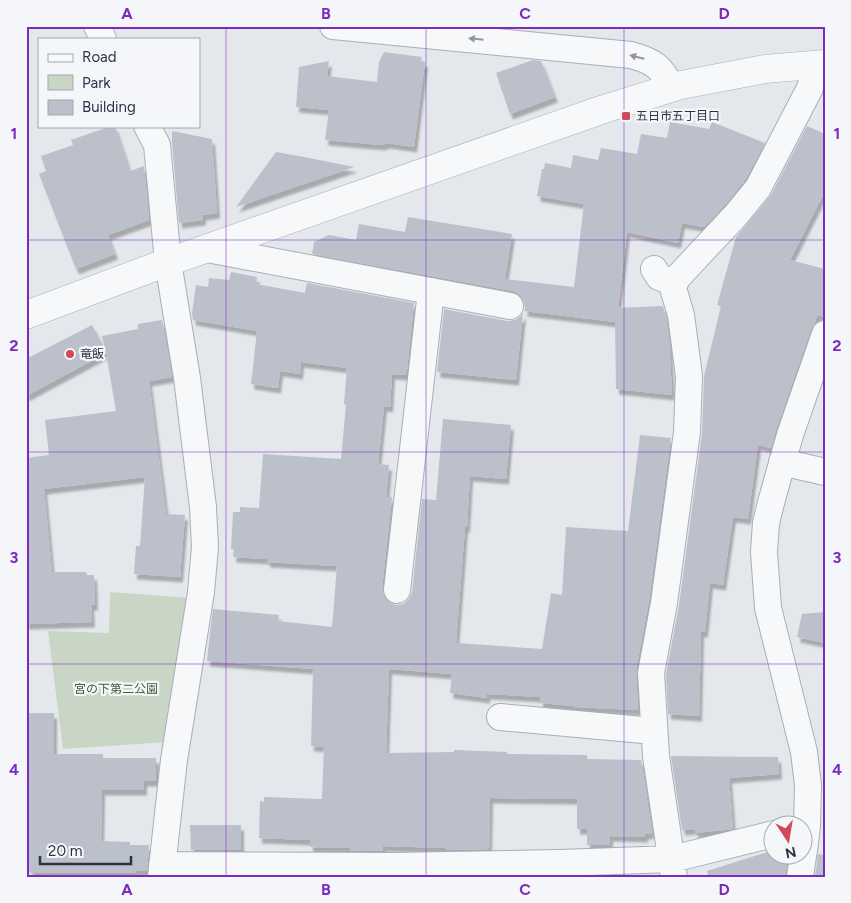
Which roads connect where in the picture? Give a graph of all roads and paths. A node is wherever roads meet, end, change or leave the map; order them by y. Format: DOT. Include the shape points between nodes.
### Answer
graph roads {
  1 [pos="97,26"];
  2 [pos="333,26"];
  3 [pos="103,38"];
  4 [pos="820,64"];
  5 [pos="672,88"];
  6 [pos="148,128"];
  7 [pos="207,249"];
  8 [pos="168,262"];
  9 [pos="431,291"];
  10 [pos="510,306"];
  11 [pos="26,315"];
  12 [pos="825,334"];
  13 [pos="782,462"];
  14 [pos="825,472"];
  15 [pos="397,590"];
  16 [pos="500,717"];
  17 [pos="654,731"];
  18 [pos="809,816"];
  19 [pos="764,837"];
  20 [pos="673,868"];
  21 [pos="162,871"];
  1 -- 3 [label="street"];
  5 -- 2 [label="street, one-way" via="657,66 631,55"];
  4 -- 5 [label="street" via="766,69"];
  4 -- 17 [label="street" via="758,188 677,278 665,276 673,288 681,315 689,376 687,432 664,603 651,673"];
  5 -- 7 [label="street"];
  6 -- 8 [label="street" via="157,146"];
  7 -- 8 [label="street"];
  7 -- 9 [label="street"];
  8 -- 11 [label="street"];
  8 -- 21 [label="street" via="187,378 205,547 201,592 174,760"];
  9 -- 10 [label="street"];
  9 -- 15 [label="street"];
  12 -- 13 [label="street"];
  13 -- 14 [label="street"];
  13 -- 18 [label="street" via="766,523 766,589 804,752"];
  16 -- 17 [label="street"];
  17 -- 20 [label="street"];
  19 -- 20 [label="street"];
  20 -- 21 [label="street" via="560,863"];
}
